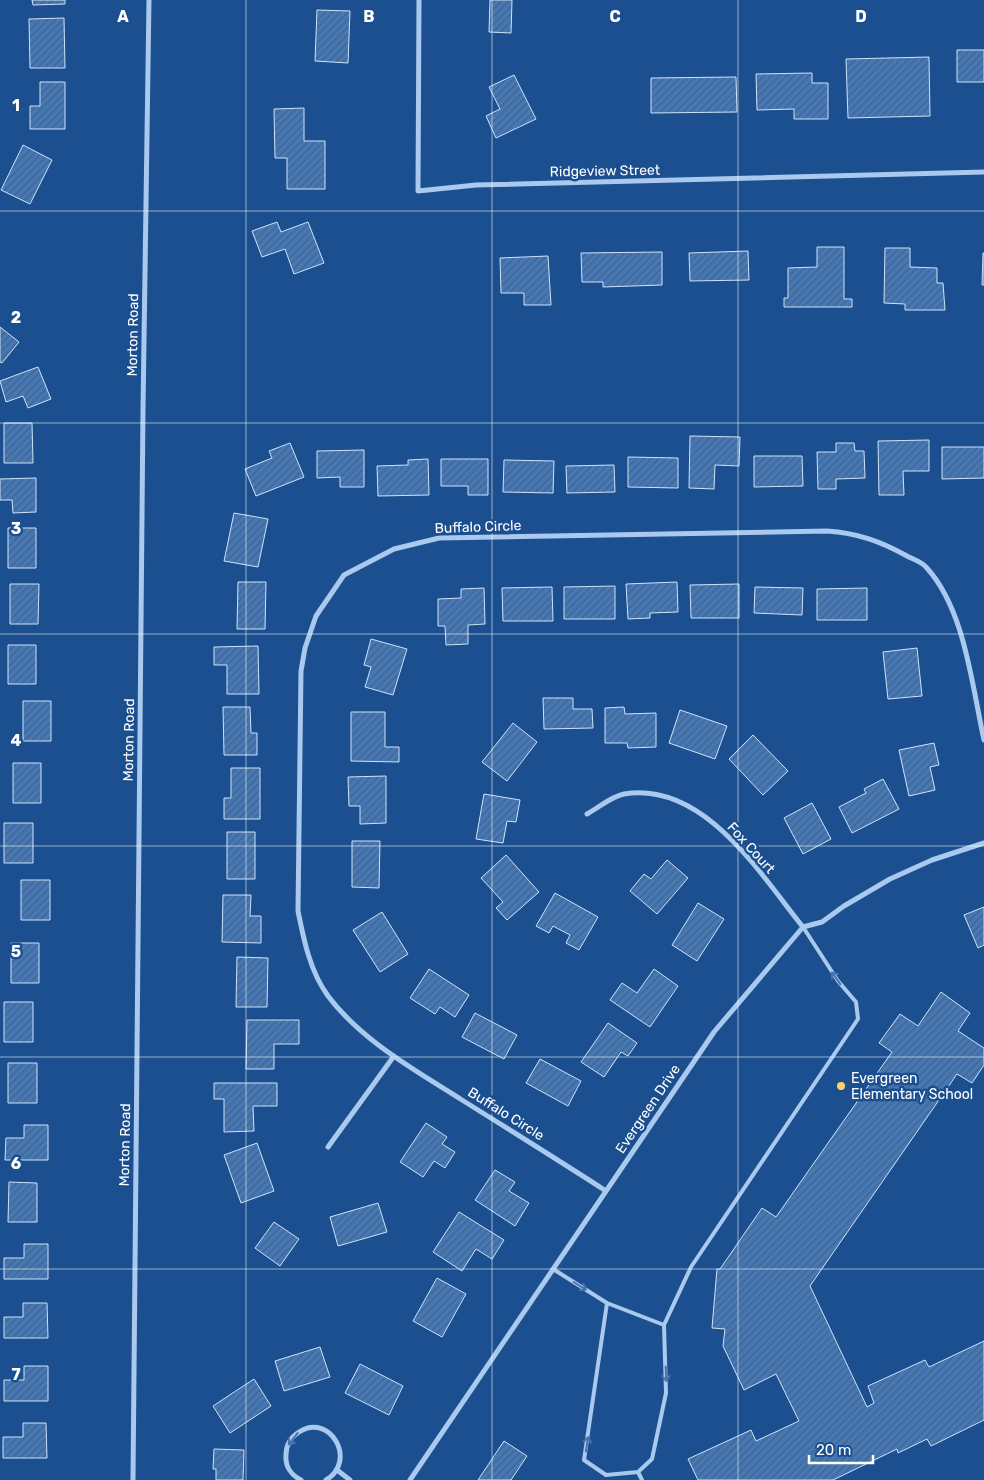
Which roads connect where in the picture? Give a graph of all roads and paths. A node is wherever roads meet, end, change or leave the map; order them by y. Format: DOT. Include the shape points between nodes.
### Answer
graph roads {
  1 [pos="149,0"];
  2 [pos="419,0"];
  3 [pos="984,172"];
  4 [pos="984,740"];
  5 [pos="587,814"];
  6 [pos="984,843"];
  7 [pos="803,927"];
  8 [pos="394,1056"];
  9 [pos="328,1147"];
  10 [pos="606,1191"];
  11 [pos="553,1269"];
  12 [pos="606,1304"];
  13 [pos="664,1325"];
  14 [pos="337,1470"];
  15 [pos="638,1472"];
  16 [pos="133,1480"];
  17 [pos="301,1480"];
  18 [pos="326,1480"];
  19 [pos="350,1480"];
  20 [pos="410,1480"];
  21 [pos="642,1480"];
  1 -- 16 [label="street, Morton Road"];
  2 -- 3 [label="street, Ridgeview Street" via="418,191 476,185"];
  4 -- 8 [label="street, Buffalo Circle" via="962,639 947,598 926,566 867,537 827,531 438,538 394,549 344,575 316,616 300,671 298,911 314,972 328,995 351,1022"];
  5 -- 7 [label="street, Fox Court" via="622,794 652,792 690,808 729,836"];
  6 -- 7 [label="street" via="940,857 898,876 822,922"];
  7 -- 10 [label="street, Evergreen Drive" via="714,1032"];
  13 -- 7 [label="lane, one-way" via="691,1267 858,1019 856,1002 838,981"];
  8 -- 9 [label="street"];
  8 -- 10 [label="street, Buffalo Circle"];
  10 -- 11 [label="street, Evergreen Drive"];
  11 -- 12 [label="lane, one-way"];
  11 -- 20 [label="street, Evergreen Drive"];
  12 -- 13 [label="lane"];
  15 -- 12 [label="lane, one-way" via="606,1475 584,1460"];
  13 -- 15 [label="lane, one-way" via="666,1393 652,1459"];
  14 -- 17 [label="street, one-way" via="341,1462 339,1444 328,1431 311,1428 295,1434 286,1450 289,1469"];
  14 -- 18 [label="street"];
  14 -- 19 [label="street"];
  15 -- 21 [label="lane"];
}
